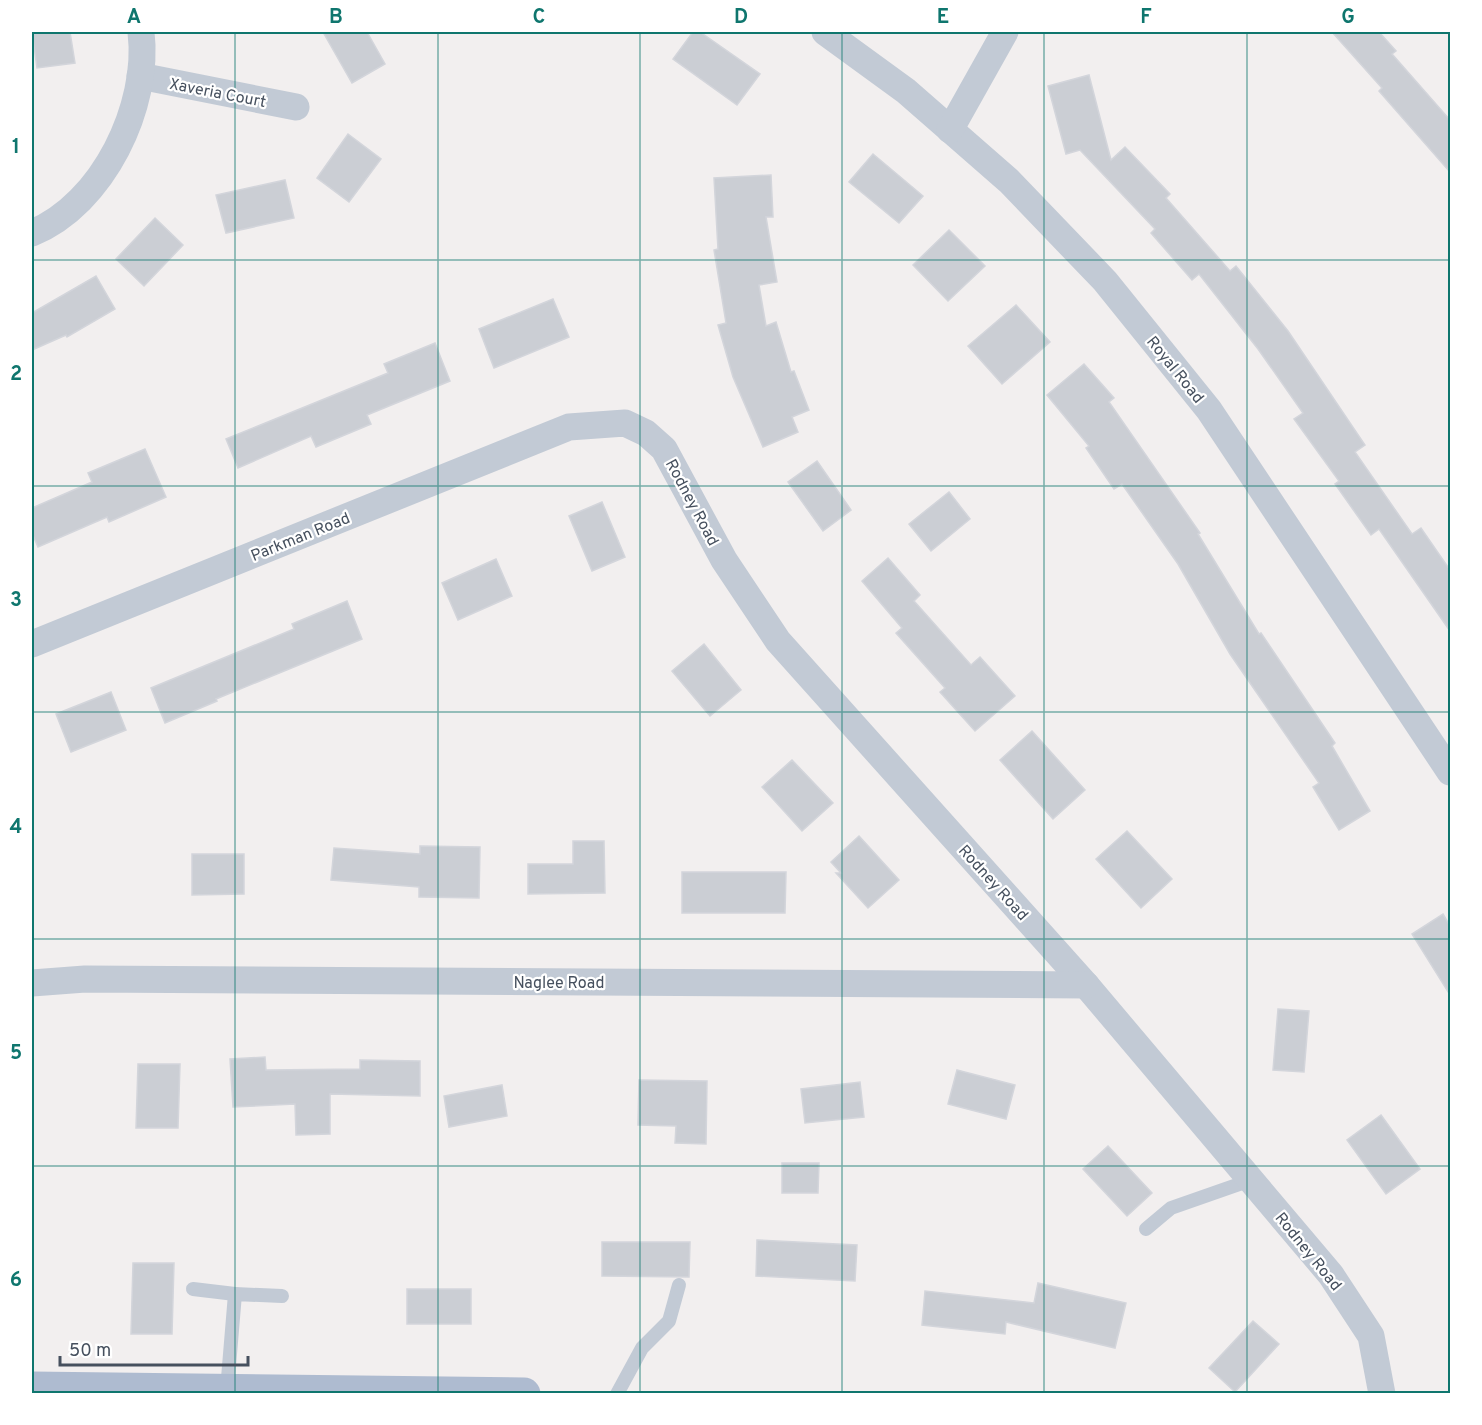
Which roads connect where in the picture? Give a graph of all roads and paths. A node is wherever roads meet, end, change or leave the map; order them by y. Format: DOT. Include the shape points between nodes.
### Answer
graph roads {
  1 [pos="141,32"];
  2 [pos="825,32"];
  3 [pos="1005,32"];
  4 [pos="140,76"];
  5 [pos="296,107"];
  6 [pos="950,130"];
  7 [pos="32,233"];
  8 [pos="569,427"];
  9 [pos="32,644"];
  10 [pos="1450,772"];
  11 [pos="32,983"];
  12 [pos="1086,985"];
  13 [pos="1251,1180"];
  14 [pos="1146,1229"];
  15 [pos="679,1285"];
  16 [pos="194,1289"];
  17 [pos="235,1294"];
  18 [pos="282,1296"];
  19 [pos="32,1388"];
  20 [pos="227,1390"];
  21 [pos="524,1394"];
  22 [pos="617,1394"];
  23 [pos="1382,1394"];
  1 -- 4 [label="street"];
  2 -- 6 [label="street, Royal Road" via="906,91"];
  3 -- 6 [label="street"];
  4 -- 5 [label="street, Xaveria Court"];
  4 -- 7 [label="street" via="136,101 108,167 80,201"];
  6 -- 10 [label="street, Royal Road" via="1009,181 1105,281 1209,410"];
  8 -- 9 [label="street, Parkman Road"];
  8 -- 12 [label="street, Rodney Road" via="626,423 646,433 664,449 724,560 778,641"];
  11 -- 12 [label="street, Naglee Road" via="97,979"];
  12 -- 13 [label="street, Rodney Road"];
  13 -- 14 [label="lane" via="1171,1208"];
  13 -- 23 [label="street, Rodney Road" via="1331,1275 1371,1336"];
  15 -- 22 [label="lane" via="669,1321 642,1348"];
  16 -- 17 [label="lane"];
  17 -- 18 [label="lane"];
  17 -- 20 [label="lane"];
  19 -- 20 [label="main road"];
  20 -- 21 [label="main road"];
}
